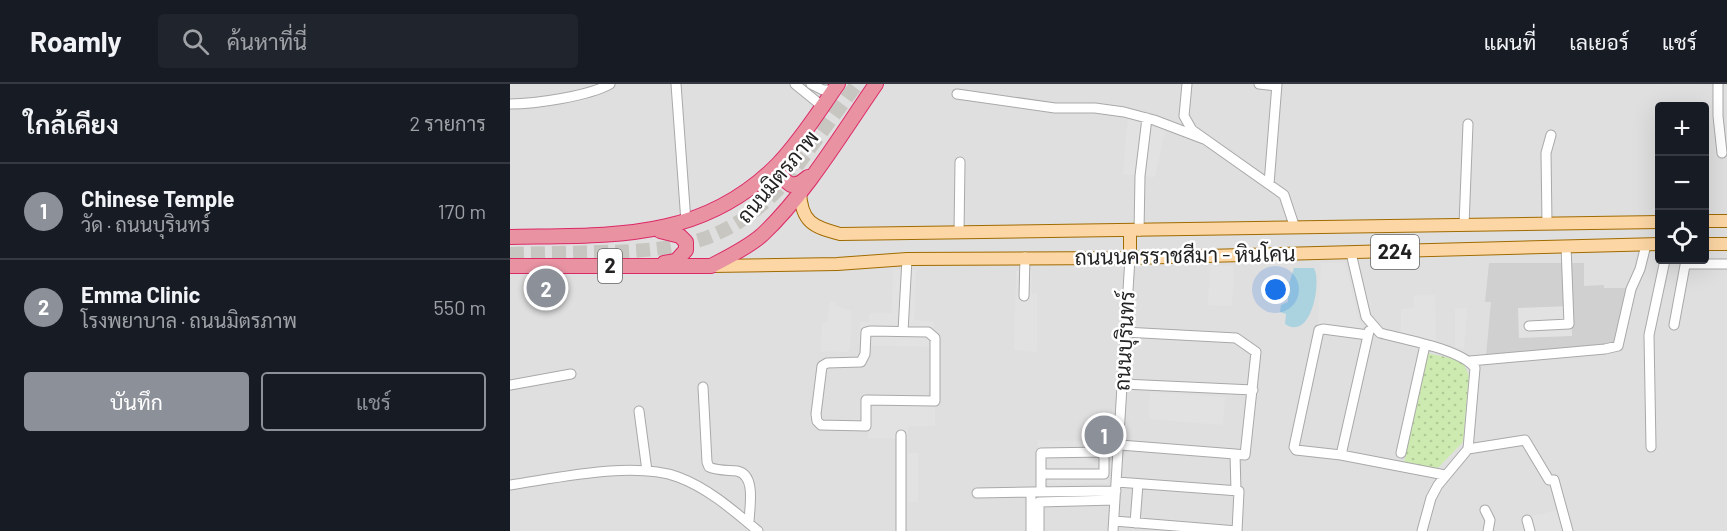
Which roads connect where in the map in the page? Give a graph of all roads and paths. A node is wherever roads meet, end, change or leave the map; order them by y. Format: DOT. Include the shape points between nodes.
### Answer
graph roads {
  1 [pos="610,84"];
  2 [pos="676,84"];
  3 [pos="811,84"];
  4 [pos="876,84"];
  5 [pos="1187,84"];
  6 [pos="1259,84"];
  7 [pos="1718,84"];
  8 [pos="1277,85"];
  9 [pos="799,86"];
  10 [pos="836,87"];
  11 [pos="957,94"];
  12 [pos="510,104"];
  13 [pos="822,106"];
  14 [pos="1146,118"];
  15 [pos="1468,124"];
  16 [pos="1551,135"];
  17 [pos="1204,139"];
  18 [pos="1722,153"];
  19 [pos="786,155"];
  20 [pos="960,162"];
  21 [pos="814,171"];
  22 [pos="1269,184"];
  23 [pos="800,191"];
  24 [pos="1709,221"];
  25 [pos="1727,221"];
  26 [pos="686,222"];
  27 [pos="1655,222"];
  28 [pos="1547,223"];
  29 [pos="1464,225"];
  30 [pos="1295,228"];
  31 [pos="652,230"];
  32 [pos="1134,230"];
  33 [pos="959,232"];
  34 [pos="510,237"];
  35 [pos="1655,244"];
  36 [pos="1709,244"];
  37 [pos="1727,244"];
  38 [pos="1646,245"];
  39 [pos="1566,246"];
  40 [pos="1351,253"];
  41 [pos="1025,257"];
  42 [pos="1130,258"];
  43 [pos="907,259"];
  44 [pos="1709,263"];
  45 [pos="1664,264"];
  46 [pos="1686,264"];
  47 [pos="1727,264"];
  48 [pos="510,266"];
  49 [pos="650,266"];
  50 [pos="711,266"];
  51 [pos="1024,296"];
  52 [pos="1371,325"];
  53 [pos="1674,325"];
  54 [pos="1529,326"];
  55 [pos="903,331"];
  56 [pos="1124,332"];
  57 [pos="1368,335"];
  58 [pos="1425,345"];
  59 [pos="1470,361"];
  60 [pos="571,374"];
  61 [pos="1123,384"];
  62 [pos="510,385"];
  63 [pos="703,387"];
  64 [pos="1253,390"];
  65 [pos="639,411"];
  66 [pos="901,435"];
  67 [pos="1120,445"];
  68 [pos="1651,447"];
  69 [pos="1468,449"];
  70 [pos="1401,453"];
  71 [pos="1235,454"];
  72 [pos="1341,455"];
  73 [pos="647,471"];
  74 [pos="1041,474"];
  75 [pos="1445,475"];
  76 [pos="1138,484"];
  77 [pos="510,485"];
  78 [pos="1116,491"];
  79 [pos="1236,491"];
  80 [pos="1031,492"];
  81 [pos="1041,492"];
  82 [pos="977,493"];
  83 [pos="1485,510"];
  84 [pos="1527,520"];
  85 [pos="749,523"];
  86 [pos="1135,523"];
  87 [pos="1114,526"];
  88 [pos="758,531"];
  89 [pos="901,531"];
  90 [pos="1031,531"];
  91 [pos="1039,531"];
  92 [pos="1230,531"];
  93 [pos="1237,531"];
  94 [pos="1422,531"];
  95 [pos="1488,531"];
  96 [pos="1530,531"];
  97 [pos="1568,531"];
  1 -- 12 [label="street" via="551,100"];
  2 -- 26 [label="street"];
  3 -- 10 [label="street" via="823,90"];
  4 -- 21 [label="highway, ถนนมิตรภาพ / 2"];
  5 -- 17 [label="street" via="1184,116 1192,130"];
  6 -- 8 [label="street"];
  7 -- 18 [label="street"];
  8 -- 22 [label="street"];
  9 -- 13 [label="street"];
  10 -- 13 [label="highway, ถนนมิตรภาพ / 2"];
  11 -- 14 [label="street" via="1055,108 1095,108"];
  13 -- 19 [label="highway, ถนนมิตรภาพ / 2"];
  14 -- 17 [label="street"];
  14 -- 32 [label="street"];
  15 -- 29 [label="street"];
  16 -- 28 [label="street" via="1546,153"];
  17 -- 22 [label="street"];
  19 -- 21 [label="highway" via="781,174 791,185"];
  19 -- 26 [label="highway, ถนนมิตรภาพ / 2" via="737,198"];
  20 -- 33 [label="street"];
  21 -- 23 [label="highway, ถนนมิตรภาพ / 2"];
  22 -- 30 [label="street" via="1284,195"];
  23 -- 33 [label="main road, ถนนนครราชสีมา - หินโคน / 224" via="803,213 820,229 840,234"];
  23 -- 50 [label="highway, ถนนมิตรภาพ / 2" via="761,235"];
  24 -- 25 [label="main road"];
  26 -- 31 [label="highway, ถนนมิตรภาพ / 2"];
  27 -- 28 [label="main road, ถนนนครราชสีมา - หินโคน / 224"];
  28 -- 29 [label="main road, ถนนนครราชสีมา - หินโคน / 224"];
  29 -- 30 [label="main road, ถนนนครราชสีมา - หินโคน / 224"];
  30 -- 32 [label="main road, ถนนนครราชสีมา - หินโคน / 224"];
  31 -- 34 [label="highway, ถนนมิตรภาพ / 2"];
  31 -- 49 [label="highway" via="680,236 686,242 686,250 676,261"];
  32 -- 33 [label="main road, ถนนนครราชสีมา - หินโคน / 224"];
  32 -- 42 [label="main road"];
  35 -- 38 [label="main road, ถนนนครราชสีมา - หินโคน / 224"];
  36 -- 37 [label="main road"];
  38 -- 39 [label="main road, ถนนนครราชสีมา - หินโคน / 224"];
  38 -- 59 [label="street" via="1618,346"];
  39 -- 40 [label="main road, ถนนนครราชสีมา - หินโคน / 224"];
  39 -- 54 [label="street" via="1569,324"];
  40 -- 42 [label="main road, ถนนนครราชสีมา - หินโคน / 224"];
  40 -- 52 [label="street"];
  41 -- 42 [label="main road, ถนนนครราชสีมา - หินโคน / 224"];
  41 -- 43 [label="main road, ถนนนครราชสีมา - หินโคน / 224"];
  41 -- 51 [label="street"];
  42 -- 56 [label="street, ถนนบุรินทร์"];
  43 -- 50 [label="main road, ถนนนครราชสีมา - หินโคน / 224"];
  43 -- 55 [label="street"];
  44 -- 47 [label="street"];
  45 -- 68 [label="street" via="1649,335"];
  46 -- 53 [label="street"];
  48 -- 49 [label="highway, ถนนมิตรภาพ / 2"];
  49 -- 50 [label="highway, ถนนมิตรภาพ / 2"];
  52 -- 57 [label="street"];
  52 -- 58 [label="street" via="1380,333"];
  55 -- 55 [label="street" via="870,331 866,333 861,362 822,366 816,409 821,425 866,426 867,400 934,401 935,338 928,332"];
  56 -- 61 [label="street, ถนนบุรินทร์"];
  56 -- 64 [label="street" via="1236,338 1256,352"];
  57 -- 72 [label="street"];
  57 -- 72 [label="street" via="1319,330 1294,443 1296,450"];
  58 -- 59 [label="street"];
  58 -- 70 [label="street"];
  59 -- 69 [label="street" via="1476,373"];
  60 -- 62 [label="street"];
  61 -- 64 [label="street"];
  61 -- 67 [label="street, ถนนบุรินทร์"];
  63 -- 85 [label="street" via="709,468 741,472 745,477 751,488"];
  64 -- 71 [label="street" via="1245,455"];
  65 -- 73 [label="street"];
  66 -- 89 [label="street"];
  67 -- 71 [label="street"];
  67 -- 78 [label="street, ถนนบุรินทร์"];
  69 -- 75 [label="street"];
  69 -- 97 [label="street" via="1525,440 1550,480 1554,480"];
  71 -- 79 [label="street"];
  72 -- 75 [label="street"];
  73 -- 77 [label="street" via="605,472"];
  73 -- 85 [label="street" via="688,482"];
  74 -- 74 [label="street" via="1041,453 1104,452 1104,474"];
  74 -- 81 [label="street"];
  75 -- 94 [label="street" via="1431,498"];
  76 -- 78 [label="street"];
  76 -- 79 [label="street"];
  76 -- 86 [label="street"];
  78 -- 81 [label="street"];
  78 -- 87 [label="street, ถนนบุรินทร์"];
  78 -- 91 [label="street" via="1038,502"];
  79 -- 93 [label="street"];
  80 -- 81 [label="street"];
  80 -- 82 [label="street"];
  80 -- 90 [label="street"];
  83 -- 95 [label="street" via="1490,520"];
  84 -- 96 [label="street"];
  85 -- 88 [label="street"];
  86 -- 87 [label="street"];
  86 -- 92 [label="street"];
  92 -- 93 [label="street"];
}
